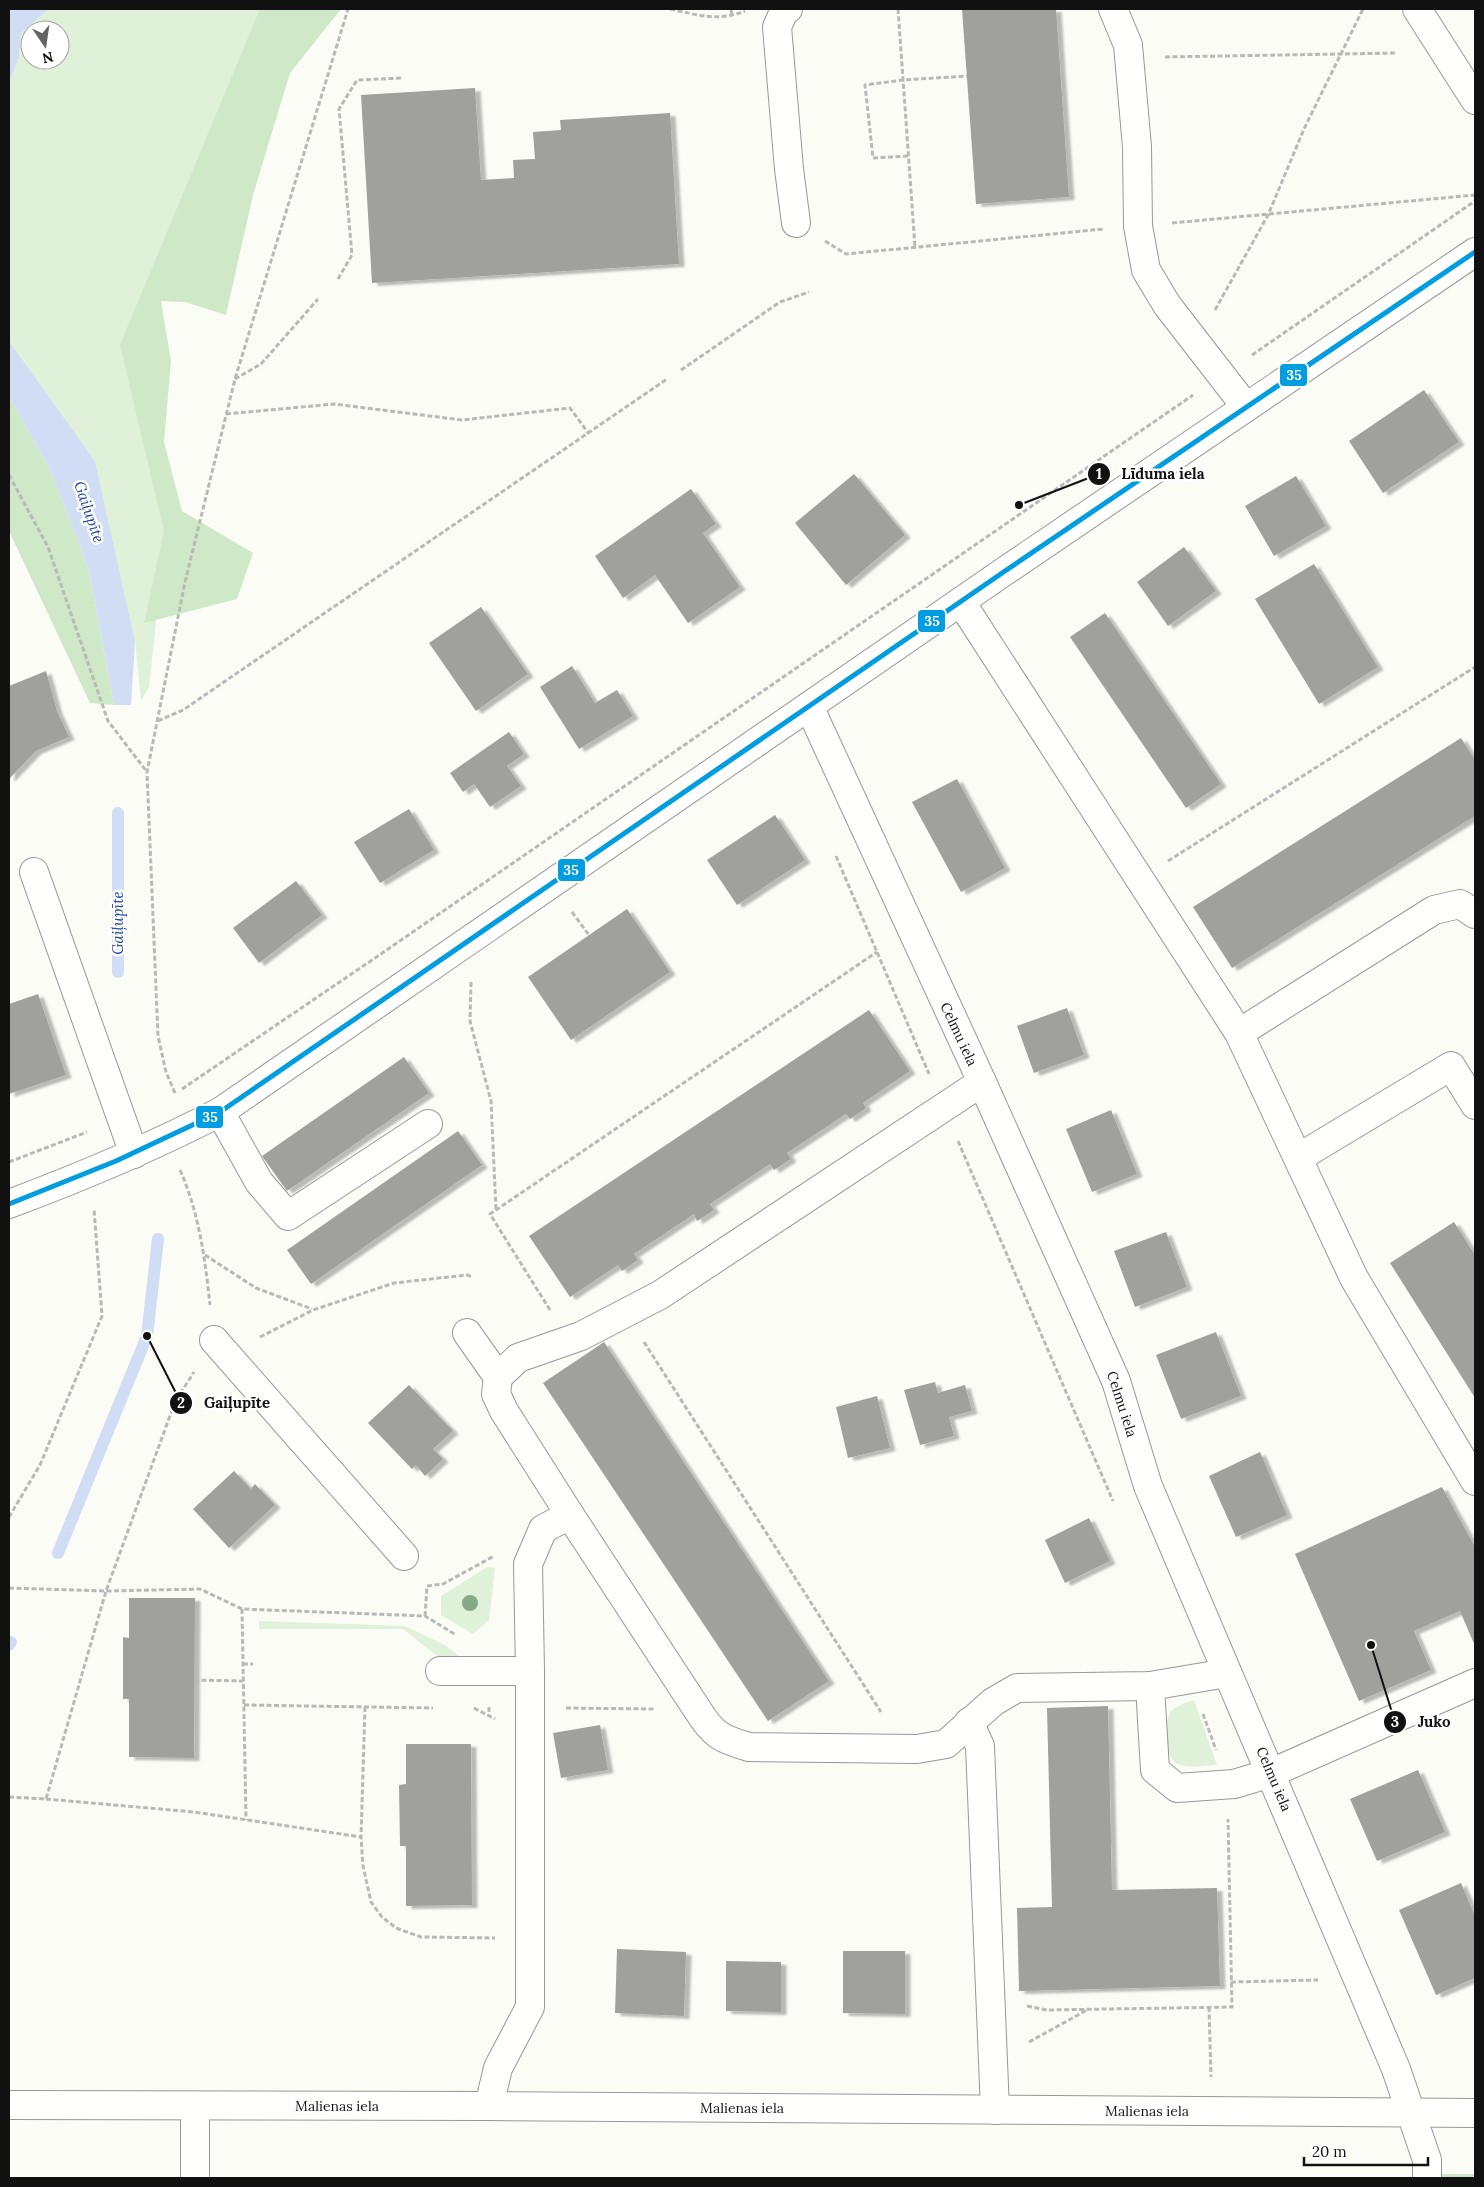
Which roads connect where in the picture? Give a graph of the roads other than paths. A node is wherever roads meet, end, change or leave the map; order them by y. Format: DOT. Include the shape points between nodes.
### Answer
graph roads {
  1 [pos="788,9"];
  2 [pos="1113,9"];
  3 [pos="1417,9"];
  4 [pos="1475,100"];
  5 [pos="796,223"];
  6 [pos="1475,252"];
  7 [pos="1246,407"];
  8 [pos="961,602"];
  9 [pos="809,706"];
  10 [pos="34,872"];
  11 [pos="1475,914"];
  12 [pos="1239,1033"];
  13 [pos="982,1082"];
  14 [pos="1475,1105"];
  15 [pos="220,1112"];
  16 [pos="428,1124"];
  17 [pos="134,1154"];
  18 [pos="1298,1158"];
  19 [pos="9,1204"];
  20 [pos="467,1333"];
  21 [pos="220,1346"];
  22 [pos="498,1377"];
  23 [pos="1475,1481"];
  24 [pos="570,1515"];
  25 [pos="404,1556"];
  26 [pos="440,1671"];
  27 [pos="530,1671"];
  28 [pos="1227,1673"];
  29 [pos="1475,1683"];
  30 [pos="1150,1686"];
  31 [pos="969,1722"];
  32 [pos="1271,1773"];
  33 [pos="9,2105"];
  34 [pos="194,2106"];
  35 [pos="489,2106"];
  36 [pos="994,2110"];
  37 [pos="1411,2112"];
  38 [pos="1475,2113"];
  39 [pos="195,2178"];
  40 [pos="1427,2178"];
  1 -- 5 [label="street" via="777,27"];
  2 -- 7 [label="street" via="1128,45 1137,147 1138,226 1146,270 1167,305"];
  3 -- 4 [label="street"];
  6 -- 7 [label="street"];
  7 -- 8 [label="street"];
  8 -- 9 [label="street"];
  8 -- 12 [label="street"];
  9 -- 13 [label="street, Celmu iela"];
  9 -- 15 [label="street"];
  10 -- 17 [label="street"];
  11 -- 12 [label="street" via="1460,904 1434,910"];
  12 -- 18 [label="street"];
  13 -- 22 [label="street" via="660,1296 581,1336 518,1358"];
  13 -- 28 [label="street, Celmu iela" via="1116,1381 1148,1486"];
  14 -- 18 [label="street" via="1451,1066"];
  15 -- 16 [label="street" via="259,1182 288,1216"];
  15 -- 17 [label="street"];
  17 -- 19 [label="street"];
  18 -- 23 [label="street" via="1354,1278"];
  20 -- 22 [label="street"];
  21 -- 25 [label="street"];
  22 -- 24 [label="street" via="496,1394 504,1411"];
  24 -- 27 [label="street" via="543,1529 528,1564"];
  24 -- 31 [label="street" via="704,1721 723,1739 749,1747 916,1749 946,1744"];
  26 -- 27 [label="street"];
  27 -- 35 [label="street" via="530,2007 498,2068"];
  28 -- 30 [label="street"];
  28 -- 32 [label="street, Celmu iela"];
  29 -- 32 [label="street"];
  30 -- 31 [label="street" via="1017,1688"];
  30 -- 32 [label="street" via="1156,1770 1177,1788 1234,1784"];
  31 -- 36 [label="street" via="980,1746"];
  32 -- 37 [label="street, Celmu iela" via="1396,2069"];
  33 -- 34 [label="street, Malienas iela"];
  34 -- 35 [label="street, Malienas iela"];
  34 -- 39 [label="street"];
  35 -- 36 [label="street, Malienas iela"];
  36 -- 37 [label="street, Malienas iela"];
  37 -- 38 [label="street, Malienas iela"];
  37 -- 40 [label="street, Celmu iela" via="1426,2160"];
}
